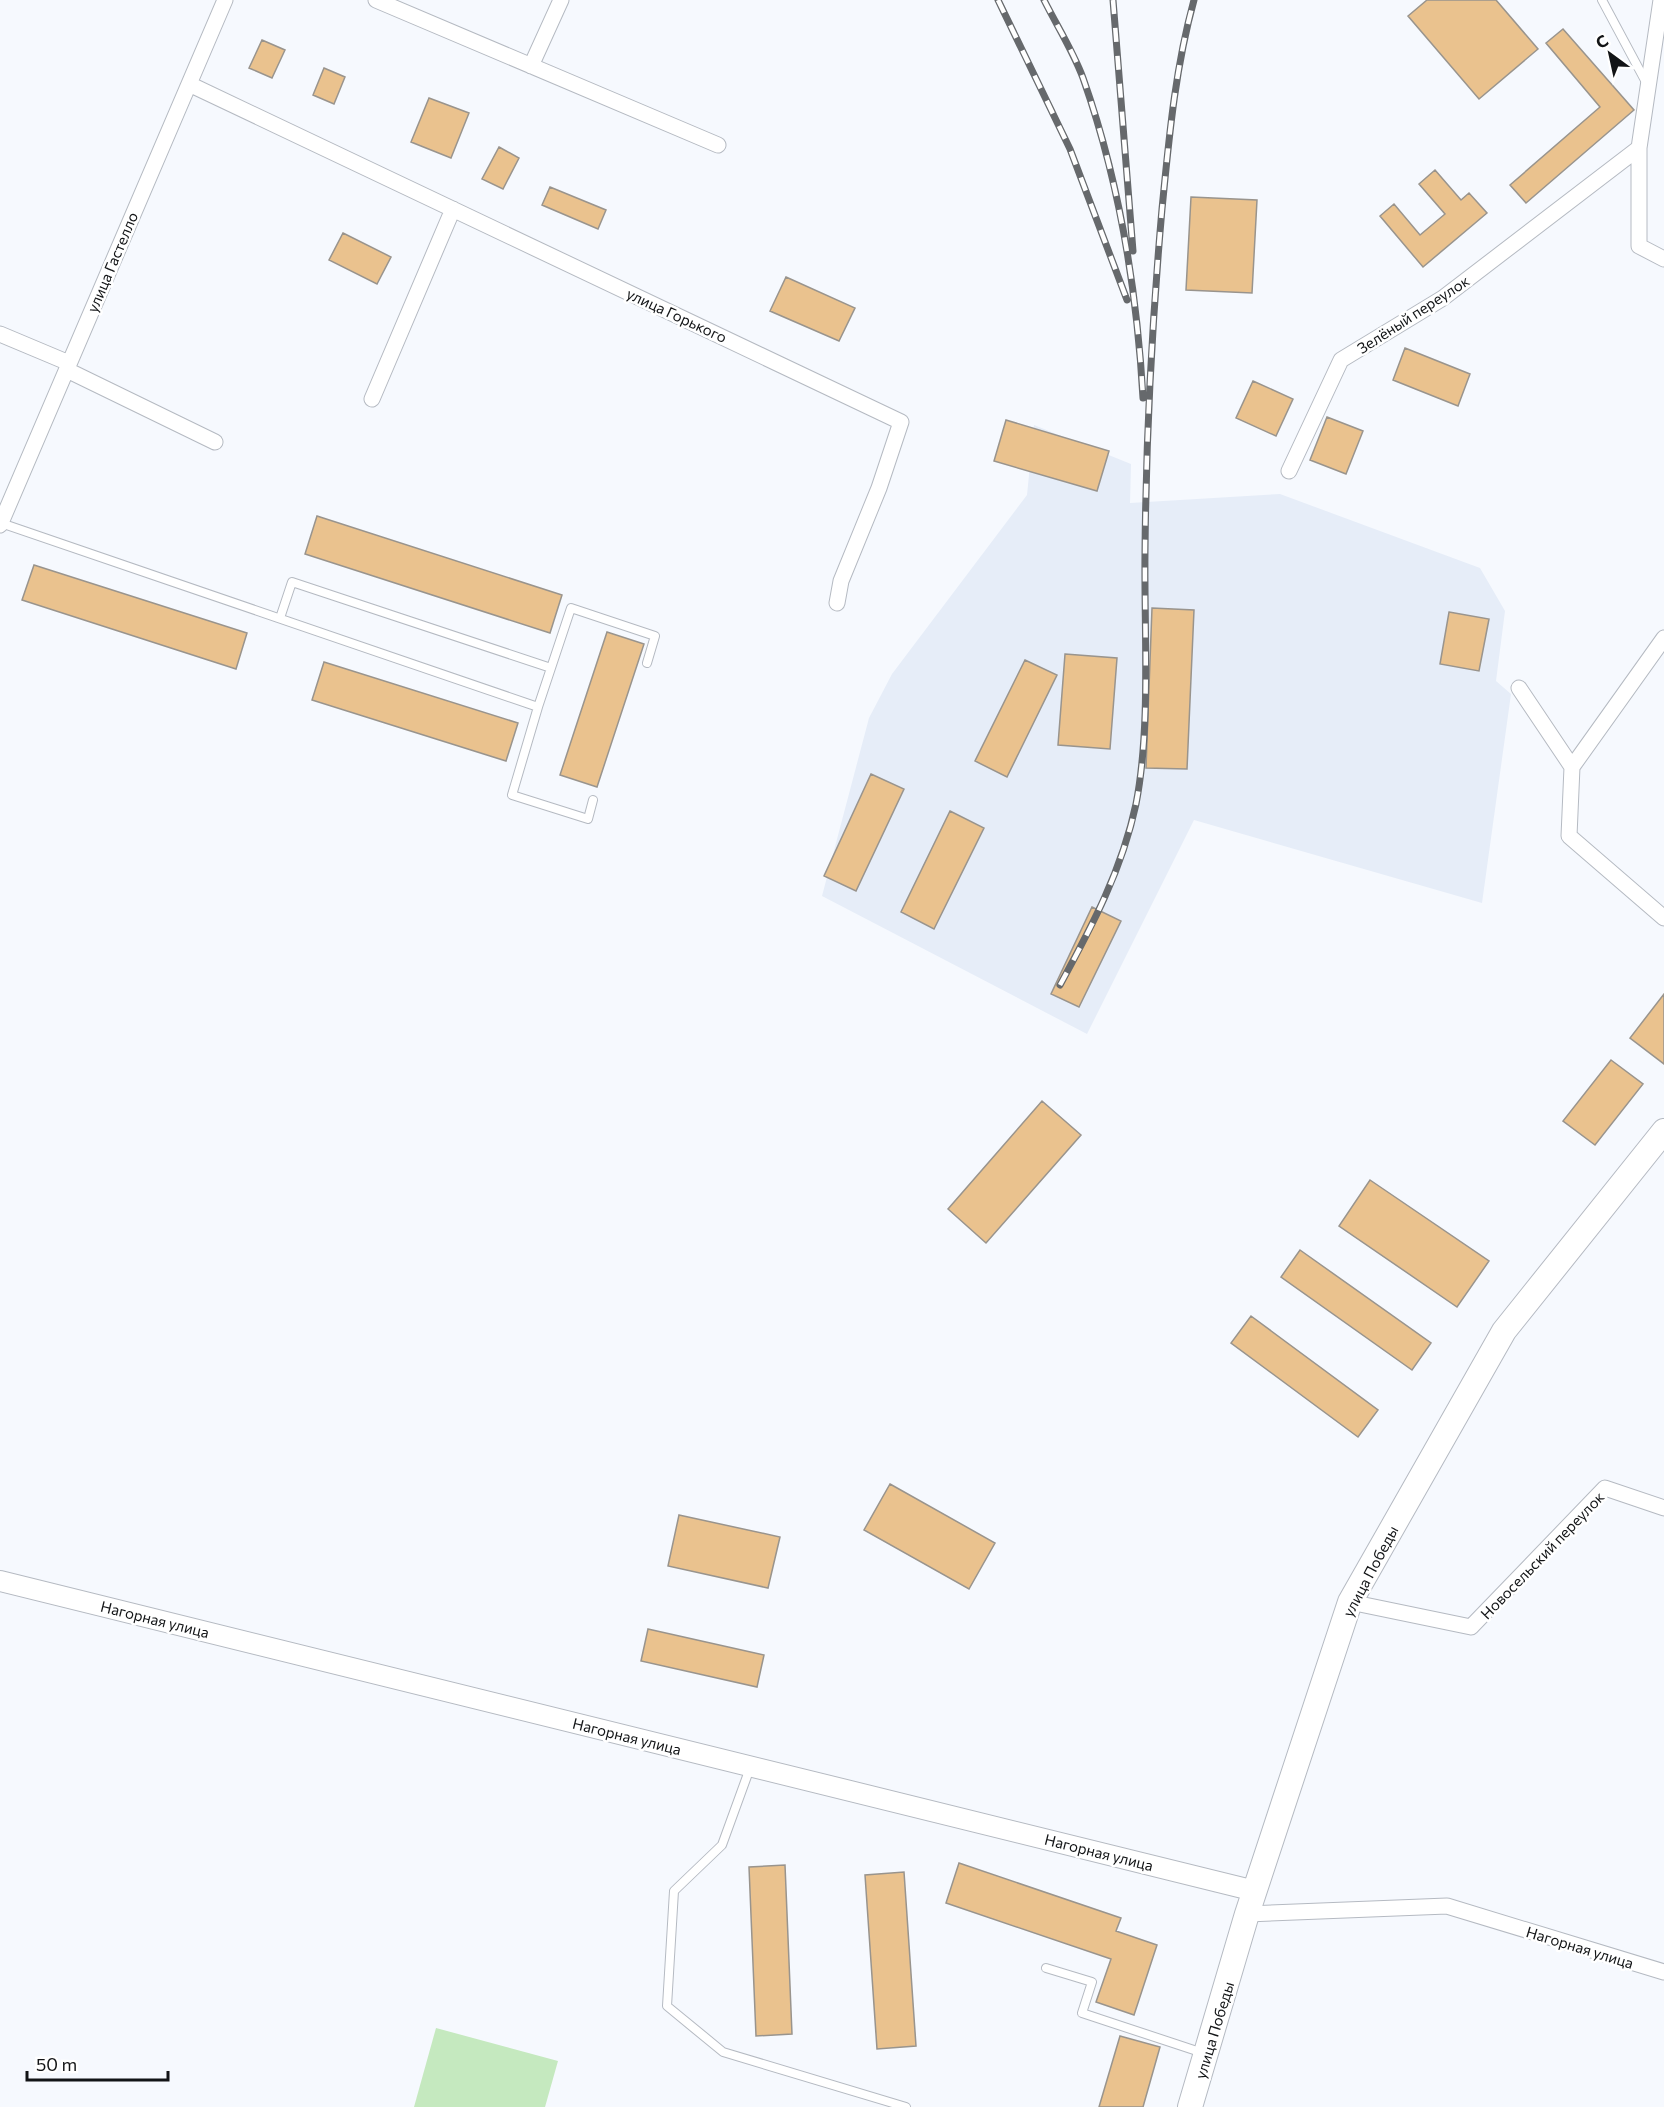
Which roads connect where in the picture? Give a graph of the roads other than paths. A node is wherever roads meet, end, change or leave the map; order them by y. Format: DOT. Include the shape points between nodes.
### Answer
graph roads {
  1 [pos="225,0"];
  2 [pos="376,0"];
  3 [pos="561,0"];
  4 [pos="1602,0"];
  5 [pos="1661,0"];
  6 [pos="531,66"];
  7 [pos="189,84"];
  8 [pos="1647,85"];
  9 [pos="718,145"];
  10 [pos="1639,148"];
  11 [pos="453,209"];
  12 [pos="1664,259"];
  13 [pos="0,334"];
  14 [pos="68,366"];
  15 [pos="372,399"];
  16 [pos="215,442"];
  17 [pos="1289,471"];
  18 [pos="0,524"];
  19 [pos="837,603"];
  20 [pos="279,618"];
  21 [pos="1664,638"];
  22 [pos="648,663"];
  23 [pos="551,668"];
  24 [pos="1519,688"];
  25 [pos="538,707"];
  26 [pos="1572,768"];
  27 [pos="594,800"];
  28 [pos="1664,918"];
  29 [pos="1664,1131"];
  30 [pos="1664,1508"];
  31 [pos="0,1581"];
  32 [pos="1350,1602"];
  33 [pos="750,1766"];
  34 [pos="1255,1891"];
  35 [pos="1247,1914"];
  36 [pos="1046,1968"];
  37 [pos="1664,1972"];
  38 [pos="1207,2054"];
  39 [pos="906,2107"];
  40 [pos="1190,2107"];
  1 -- 7 [label="street, улица Гастелло"];
  2 -- 6 [label="street"];
  3 -- 6 [label="street"];
  4 -- 8 [label="lane"];
  5 -- 8 [label="street"];
  6 -- 9 [label="street"];
  7 -- 11 [label="street, улица Горького"];
  7 -- 14 [label="street, улица Гастелло"];
  8 -- 10 [label="street"];
  10 -- 12 [label="street" via="1639,246"];
  10 -- 17 [label="street, Зелёный переулок" via="1443,298 1341,360"];
  11 -- 15 [label="street"];
  11 -- 19 [label="street, улица Горького" via="901,422 841,581"];
  13 -- 14 [label="street"];
  14 -- 16 [label="street"];
  14 -- 18 [label="street, улица Гастелло"];
  18 -- 20 [label="lane"];
  20 -- 23 [label="lane" via="292,582"];
  20 -- 25 [label="lane"];
  21 -- 26 [label="street"];
  22 -- 23 [label="lane" via="655,636 571,608"];
  23 -- 25 [label="lane"];
  24 -- 26 [label="street"];
  25 -- 27 [label="lane" via="512,795 588,819"];
  26 -- 28 [label="street" via="1569,836"];
  29 -- 32 [label="main road, улица Победы" via="1504,1331"];
  30 -- 32 [label="street, Новосельский переулок" via="1605,1488 1471,1627"];
  31 -- 33 [label="street, Нагорная улица"];
  32 -- 34 [label="main road, улица Победы"];
  33 -- 34 [label="street, Нагорная улица"];
  33 -- 39 [label="lane" via="722,1845 674,1891 667,2006 723,2052"];
  34 -- 35 [label="main road, улица Победы"];
  35 -- 37 [label="street, Нагорная улица" via="1447,1906"];
  35 -- 38 [label="main road, улица Победы"];
  36 -- 38 [label="lane" via="1092,1982 1082,2013"];
  38 -- 40 [label="main road, улица Победы"];
}
